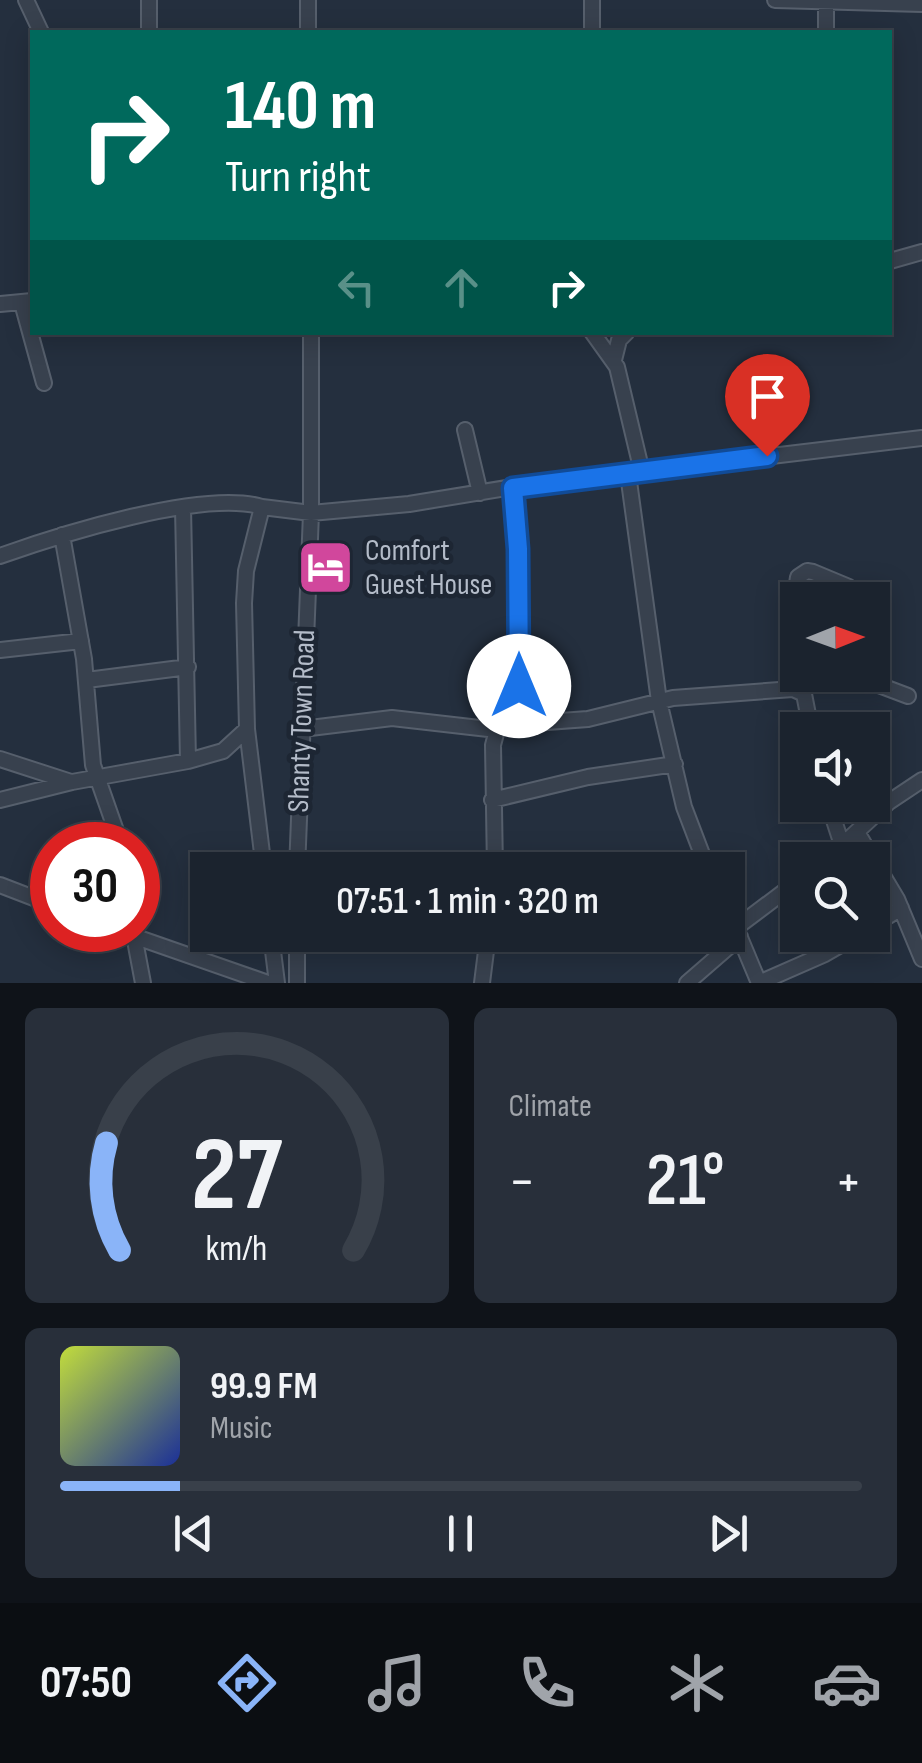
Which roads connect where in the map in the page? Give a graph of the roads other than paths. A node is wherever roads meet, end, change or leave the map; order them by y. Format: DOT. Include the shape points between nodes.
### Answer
graph roads {
  1 [pos="26,0"];
  2 [pos="149,0"];
  3 [pos="308,0"];
  4 [pos="592,0"];
  5 [pos="775,0"];
  6 [pos="826,0"];
  7 [pos="922,4"];
  8 [pos="41,30"];
  9 [pos="149,30"];
  10 [pos="308,30"];
  11 [pos="592,30"];
  12 [pos="826,30"];
  13 [pos="922,252"];
  14 [pos="892,260"];
  15 [pos="27,302"];
  16 [pos="0,304"];
  17 [pos="34,335"];
  18 [pos="311,335"];
  19 [pos="594,335"];
  20 [pos="624,335"];
  21 [pos="614,360"];
  22 [pos="44,384"];
  23 [pos="465,430"];
  24 [pos="922,438"];
  25 [pos="634,473"];
  26 [pos="513,488"];
  27 [pos="480,493"];
  28 [pos="184,507"];
  29 [pos="262,508"];
  30 [pos="310,514"];
  31 [pos="62,535"];
  32 [pos="0,556"];
  33 [pos="797,582"];
  34 [pos="837,582"];
  35 [pos="82,641"];
  36 [pos="0,650"];
  37 [pos="188,667"];
  38 [pos="87,680"];
  39 [pos="780,687"];
  40 [pos="890,689"];
  41 [pos="908,696"];
  42 [pos="660,701"];
  43 [pos="519,723"];
  44 [pos="247,729"];
  45 [pos="302,729"];
  46 [pos="496,730"];
  47 [pos="223,751"];
  48 [pos="250,756"];
  49 [pos="0,759"];
  50 [pos="188,762"];
  51 [pos="675,764"];
  52 [pos="96,779"];
  53 [pos="922,780"];
  54 [pos="72,782"];
  55 [pos="0,800"];
  56 [pos="492,800"];
  57 [pos="112,822"];
  58 [pos="857,832"];
  59 [pos="845,842"];
  60 [pos="262,852"];
  61 [pos="297,852"];
  62 [pos="494,852"];
  63 [pos="701,852"];
  64 [pos="0,885"];
  65 [pos="30,897"];
  66 [pos="780,897"];
  67 [pos="901,908"];
  68 [pos="890,915"];
  69 [pos="745,927"];
  70 [pos="160,943"];
  71 [pos="745,947"];
  72 [pos="137,952"];
  73 [pos="273,952"];
  74 [pos="297,952"];
  75 [pos="486,952"];
  76 [pos="719,952"];
  77 [pos="828,952"];
  78 [pos="922,959"];
  79 [pos="144,983"];
  80 [pos="268,983"];
  81 [pos="277,983"];
  82 [pos="297,983"];
  83 [pos="482,983"];
  84 [pos="687,983"];
  85 [pos="759,983"];
  1 -- 8 [label="street"];
  2 -- 9 [label="street"];
  3 -- 10 [label="street"];
  4 -- 11 [label="street"];
  5 -- 6 [label="street"];
  6 -- 7 [label="street"];
  6 -- 12 [label="street"];
  13 -- 14 [label="street"];
  15 -- 16 [label="street"];
  17 -- 22 [label="street"];
  18 -- 30 [label="street, Shanty Town Road"];
  19 -- 21 [label="street"];
  20 -- 21 [label="street"];
  21 -- 25 [label="street"];
  23 -- 27 [label="street"];
  24 -- 25 [label="street"];
  25 -- 26 [label="street"];
  25 -- 42 [label="street"];
  26 -- 27 [label="street"];
  26 -- 43 [label="street"];
  27 -- 30 [label="street"];
  28 -- 29 [label="street" via="230,502"];
  28 -- 31 [label="street"];
  28 -- 37 [label="street"];
  29 -- 30 [label="street"];
  29 -- 44 [label="street" via="245,589"];
  30 -- 45 [label="street, Shanty Town Road"];
  31 -- 32 [label="street"];
  31 -- 35 [label="street"];
  33 -- 34 [label="street" via="807,571"];
  35 -- 36 [label="street"];
  35 -- 38 [label="street"];
  37 -- 38 [label="street"];
  37 -- 50 [label="street"];
  38 -- 52 [label="street"];
  39 -- 42 [label="street"];
  40 -- 41 [label="street"];
  42 -- 43 [label="street" via="588,720"];
  42 -- 51 [label="street"];
  43 -- 46 [label="street"];
  44 -- 47 [label="street"];
  44 -- 48 [label="street"];
  45 -- 46 [label="street" via="392,718"];
  45 -- 61 [label="street, Shanty Town Road"];
  46 -- 56 [label="street"];
  47 -- 48 [label="street"];
  47 -- 50 [label="street"];
  48 -- 60 [label="street"];
  49 -- 54 [label="street"];
  50 -- 52 [label="street"];
  51 -- 56 [label="street"];
  51 -- 63 [label="street"];
  52 -- 54 [label="street"];
  52 -- 57 [label="street"];
  53 -- 58 [label="street"];
  54 -- 55 [label="street"];
  56 -- 62 [label="street"];
  58 -- 59 [label="street"];
  58 -- 67 [label="street"];
  64 -- 65 [label="street"];
  66 -- 69 [label="street"];
  67 -- 68 [label="street"];
  67 -- 78 [label="street"];
  70 -- 80 [label="street"];
  71 -- 85 [label="street"];
  72 -- 79 [label="street"];
  73 -- 81 [label="street"];
  74 -- 82 [label="street"];
  75 -- 83 [label="street"];
  76 -- 84 [label="street"];
  77 -- 85 [label="street"];
}
